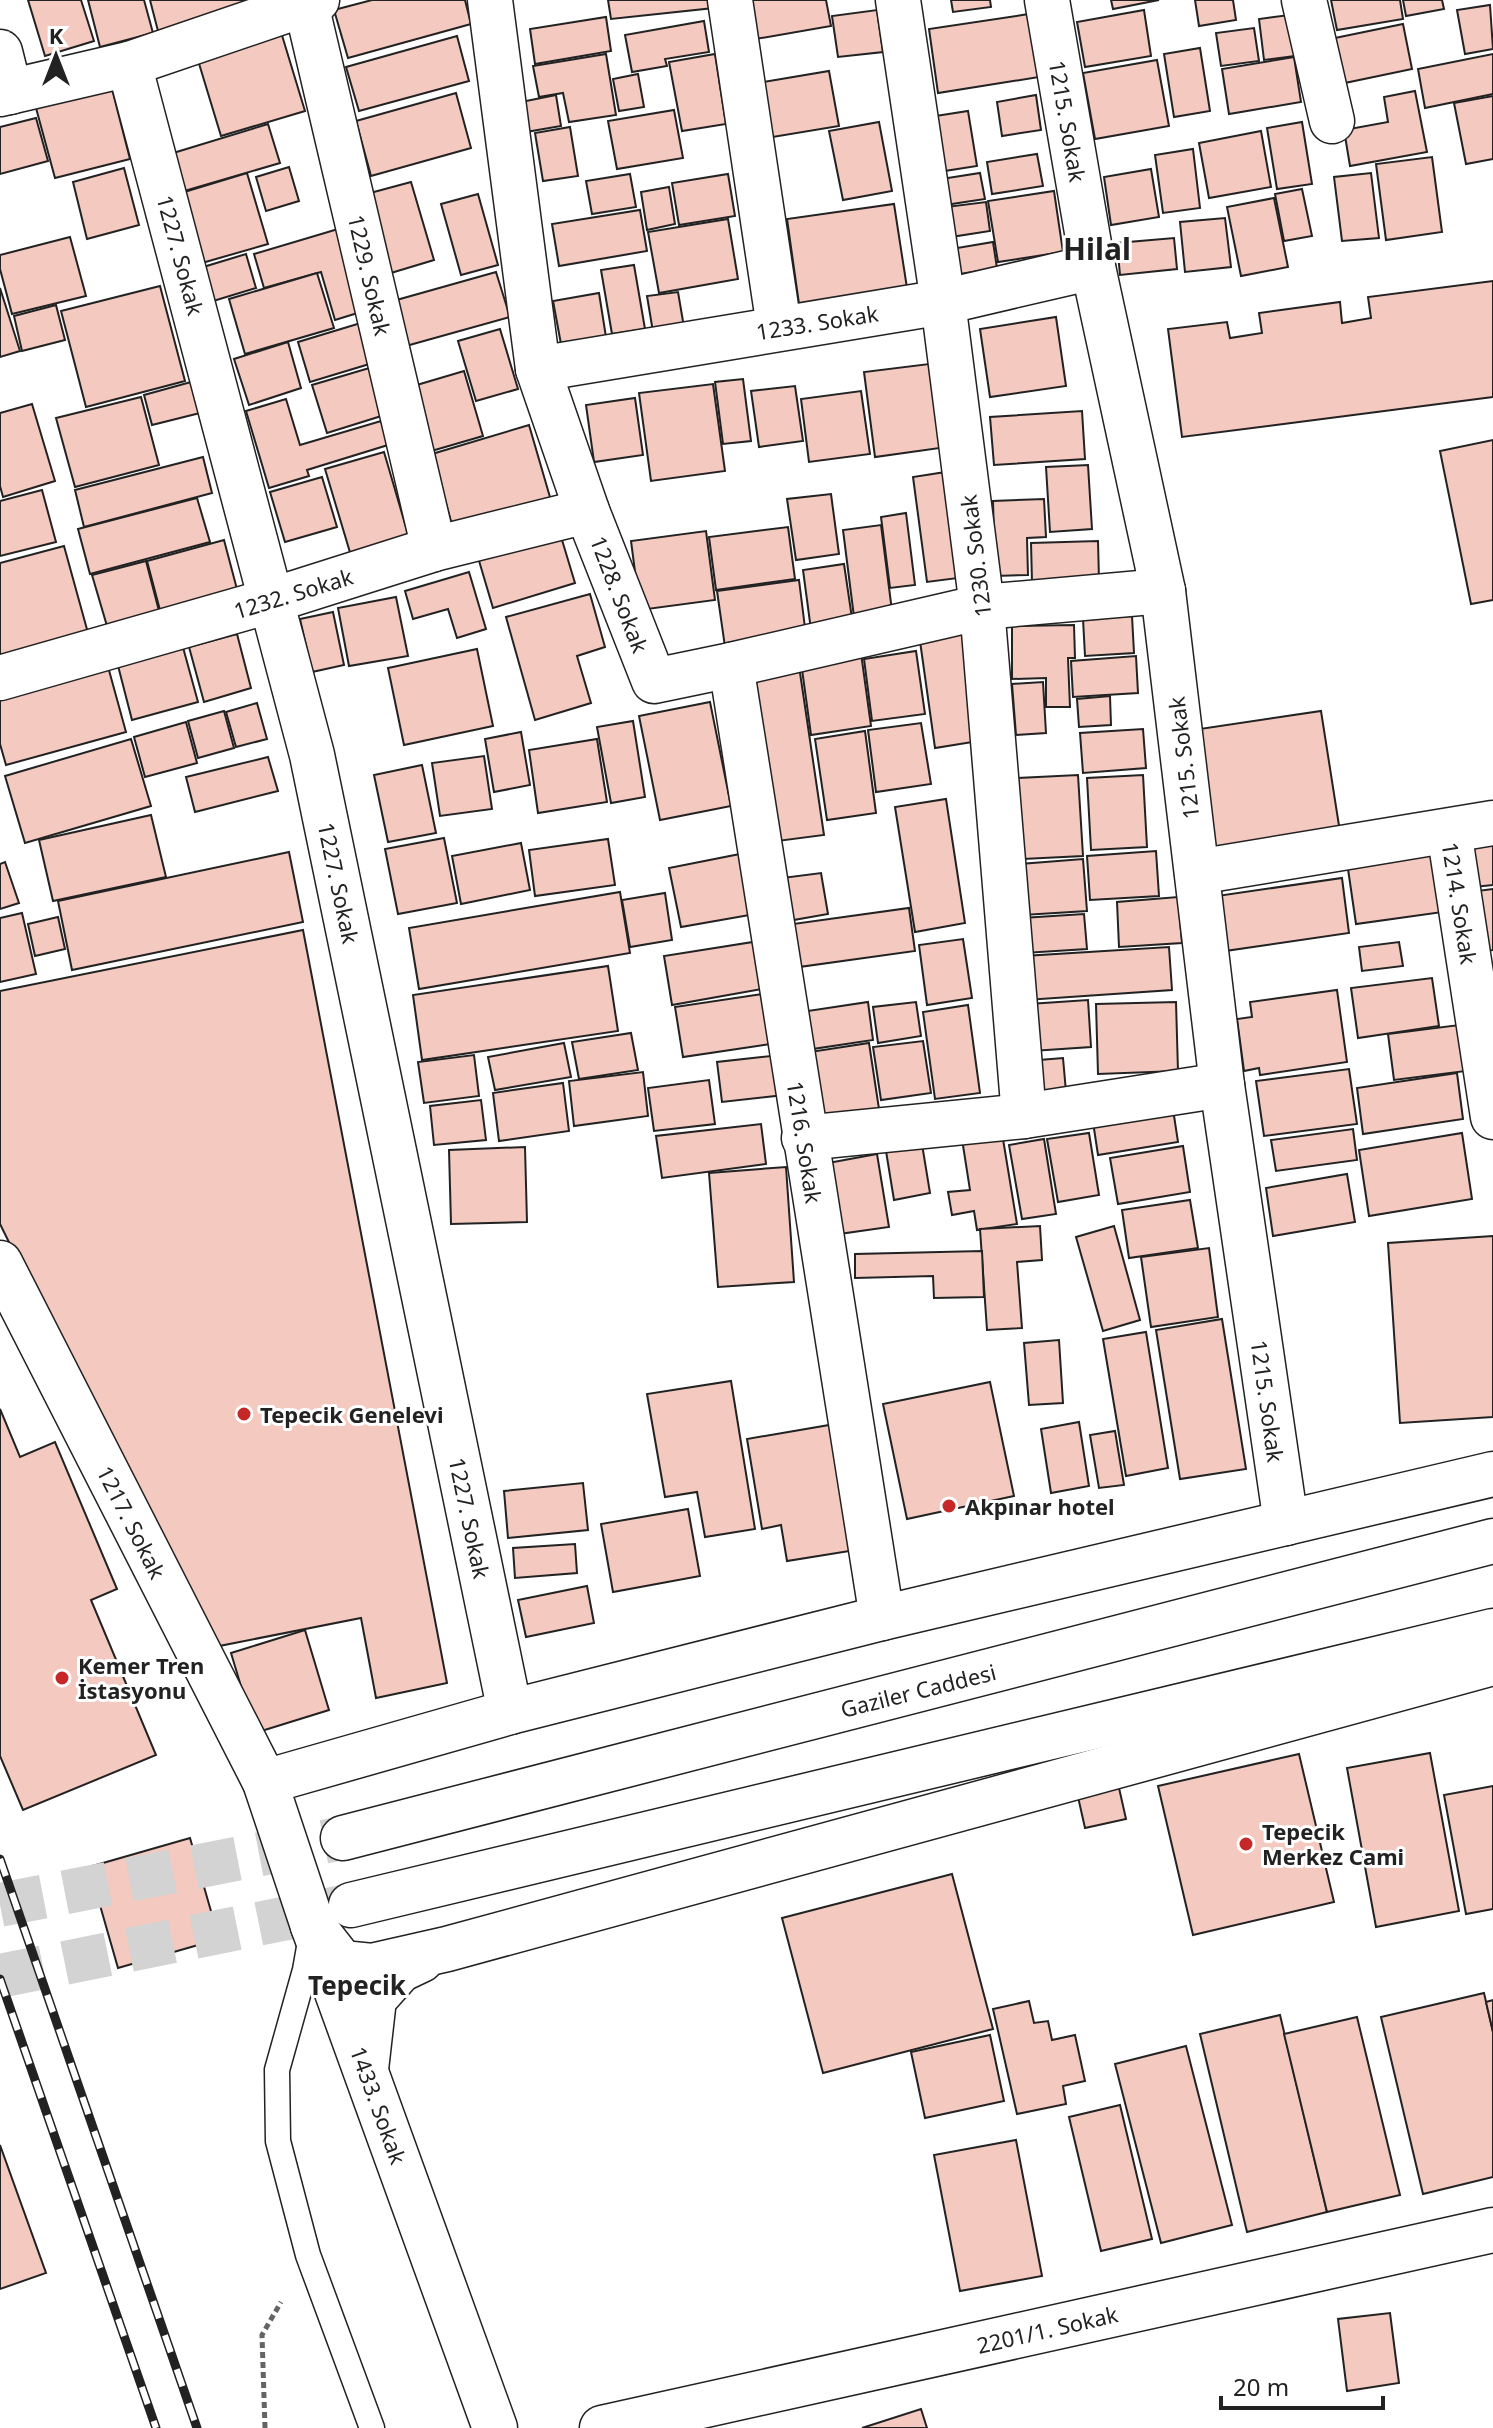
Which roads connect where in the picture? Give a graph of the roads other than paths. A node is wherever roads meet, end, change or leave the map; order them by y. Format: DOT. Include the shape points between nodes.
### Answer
graph roads {
  1 [pos="490,0"];
  2 [pos="730,0"];
  3 [pos="898,0"];
  4 [pos="1047,0"];
  5 [pos="1304,0"];
  6 [pos="309,1"];
  7 [pos="129,64"];
  8 [pos="3,79"];
  9 [pos="1332,121"];
  10 [pos="1093,267"];
  11 [pos="943,302"];
  12 [pos="779,327"];
  13 [pos="538,369"];
  14 [pos="587,511"];
  15 [pos="434,549"];
  16 [pos="1163,591"];
  17 [pos="273,600"];
  18 [pos="982,607"];
  19 [pos="731,665"];
  20 [pos="0,678"];
  21 [pos="1493,823"];
  22 [pos="1449,831"];
  23 [pos="1197,872"];
  24 [pos="1222,1085"];
  25 [pos="1024,1116"];
  26 [pos="1493,1117"];
  27 [pos="804,1138"];
  28 [pos="0,1263"];
  29 [pos="1493,1474"];
  30 [pos="1286,1523"];
  31 [pos="1493,1541"];
  32 [pos="882,1618"];
  33 [pos="1493,1631"];
  34 [pos="1493,1663"];
  35 [pos="510,1712"];
  36 [pos="265,1782"];
  37 [pos="343,1838"];
  38 [pos="351,1905"];
  39 [pos="313,1926"];
  40 [pos="447,1949"];
  41 [pos="366,2069"];
  42 [pos="1493,2230"];
  43 [pos="372,2428"];
  44 [pos="495,2428"];
  45 [pos="602,2428"];
  1 -- 13 [label="street, 1228. Sokak"];
  2 -- 12 [label="street"];
  3 -- 11 [label="street, 1230. Sokak"];
  4 -- 10 [label="street, 1215. Sokak"];
  5 -- 9 [label="street"];
  6 -- 7 [label="street"];
  6 -- 15 [label="street, 1229. Sokak"];
  7 -- 8 [label="street"];
  7 -- 17 [label="street, 1227. Sokak"];
  10 -- 11 [label="street, 1233. Sokak"];
  10 -- 16 [label="street, 1215. Sokak"];
  11 -- 12 [label="street, 1233. Sokak"];
  11 -- 18 [label="street, 1230. Sokak"];
  12 -- 13 [label="street, 1233. Sokak"];
  13 -- 14 [label="street, 1228. Sokak"];
  14 -- 15 [label="street, 1232. Sokak"];
  14 -- 19 [label="street, 1228. Sokak" via="654,681"];
  15 -- 17 [label="street, 1232. Sokak"];
  16 -- 18 [label="street, 1228. Sokak"];
  16 -- 23 [label="street, 1215. Sokak"];
  17 -- 20 [label="street, 1232. Sokak"];
  17 -- 35 [label="street, 1227. Sokak" via="312,755"];
  18 -- 19 [label="street, 1228. Sokak"];
  18 -- 25 [label="street, 1230. Sokak"];
  19 -- 27 [label="street, 1216. Sokak"];
  21 -- 22 [label="street"];
  22 -- 23 [label="street"];
  22 -- 26 [label="street, 1214. Sokak"];
  23 -- 24 [label="street, 1215. Sokak"];
  24 -- 25 [label="street"];
  24 -- 30 [label="street, 1215. Sokak"];
  25 -- 27 [label="street"];
  27 -- 32 [label="street, 1216. Sokak"];
  28 -- 36 [label="street, 1217. Sokak"];
  29 -- 30 [label="street"];
  30 -- 32 [label="street"];
  31 -- 37 [label="street, Gaziler Caddesi"];
  32 -- 35 [label="street"];
  33 -- 38 [label="street"];
  34 -- 40 [label="street"];
  35 -- 36 [label="street"];
  36 -- 39 [label="street, 1433. Sokak"];
  39 -- 40 [label="street" via="342,1963 372,1966"];
  39 -- 41 [label="street, 1433. Sokak"];
  39 -- 43 [label="lane" via="277,2070 278,2141 308,2255"];
  40 -- 41 [label="street" via="400,1970 374,1999"];
  41 -- 44 [label="street, 1433. Sokak"];
  42 -- 45 [label="street, 2201/1. Sokak"];
}
